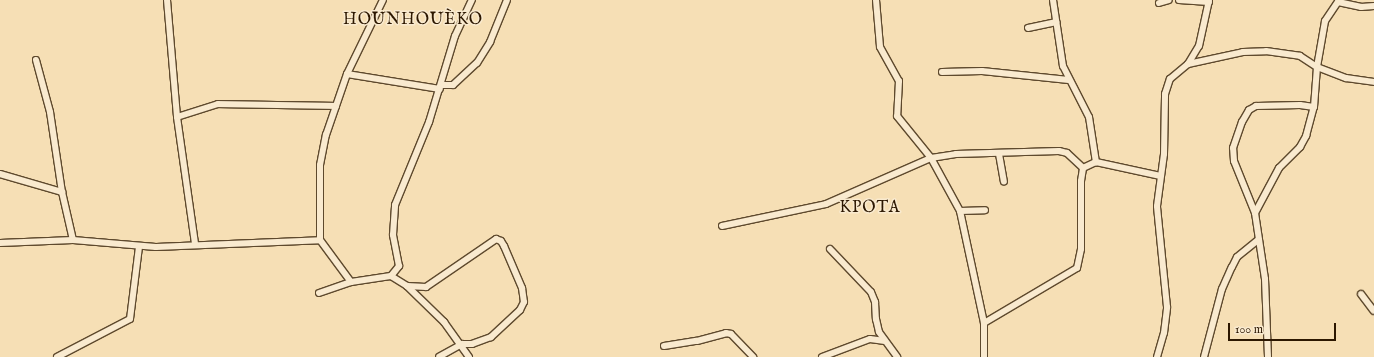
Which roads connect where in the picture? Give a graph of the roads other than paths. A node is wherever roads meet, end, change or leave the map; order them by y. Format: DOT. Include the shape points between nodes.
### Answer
graph roads {
  1 [pos="167,0"];
  2 [pos="383,0"];
  3 [pos="472,0"];
  4 [pos="507,0"];
  5 [pos="876,0"];
  6 [pos="1053,0"];
  7 [pos="1169,0"];
  8 [pos="1179,0"];
  9 [pos="1209,1"];
  10 [pos="1338,1"];
  11 [pos="1159,3"];
  12 [pos="1374,6"];
  13 [pos="1056,22"];
  14 [pos="1028,28"];
  15 [pos="36,60"];
  16 [pos="1188,64"];
  17 [pos="1317,67"];
  18 [pos="942,72"];
  19 [pos="347,74"];
  20 [pos="1069,80"];
  21 [pos="1374,82"];
  22 [pos="441,87"];
  23 [pos="336,106"];
  24 [pos="1314,107"];
  25 [pos="177,117"];
  26 [pos="999,154"];
  27 [pos="931,158"];
  28 [pos="1096,162"];
  29 [pos="1084,168"];
  30 [pos="0,174"];
  31 [pos="1161,176"];
  32 [pos="1004,182"];
  33 [pos="62,192"];
  34 [pos="985,210"];
  35 [pos="960,211"];
  36 [pos="1255,213"];
  37 [pos="722,226"];
  38 [pos="1259,238"];
  39 [pos="73,240"];
  40 [pos="320,240"];
  41 [pos="0,243"];
  42 [pos="196,244"];
  43 [pos="139,247"];
  44 [pos="830,249"];
  45 [pos="391,276"];
  46 [pos="351,282"];
  47 [pos="407,286"];
  48 [pos="320,293"];
  49 [pos="1361,294"];
  50 [pos="1374,311"];
  51 [pos="984,323"];
  52 [pos="886,341"];
  53 [pos="462,344"];
  54 [pos="664,346"];
  55 [pos="58,357"];
  56 [pos="439,357"];
  57 [pos="469,357"];
  58 [pos="753,357"];
  59 [pos="822,357"];
  60 [pos="897,357"];
  61 [pos="984,357"];
  62 [pos="1157,357"];
  63 [pos="1204,357"];
  64 [pos="1268,357"];
  1 -- 25 [label="street"];
  2 -- 19 [label="street"];
  3 -- 22 [label="street" via="455,36"];
  4 -- 22 [label="street" via="490,42 477,63 454,85"];
  5 -- 27 [label="street" via="880,47 899,81 897,116"];
  6 -- 13 [label="street"];
  7 -- 11 [label="street"];
  8 -- 9 [label="street"];
  9 -- 16 [label="street" via="1199,46"];
  10 -- 12 [label="street" via="1361,7"];
  10 -- 17 [label="street" via="1325,22"];
  13 -- 14 [label="street"];
  13 -- 20 [label="street"];
  15 -- 33 [label="street" via="50,112"];
  16 -- 17 [label="street" via="1243,52 1266,51 1300,56"];
  16 -- 31 [label="street" via="1170,79 1165,94"];
  17 -- 21 [label="street" via="1346,78"];
  17 -- 24 [label="street"];
  18 -- 20 [label="street" via="970,71"];
  19 -- 22 [label="street"];
  19 -- 23 [label="street"];
  20 -- 28 [label="street" via="1089,118"];
  22 -- 45 [label="street" via="395,206 393,235 399,266"];
  23 -- 25 [label="street" via="218,104"];
  23 -- 40 [label="street" via="326,134 320,165"];
  24 -- 36 [label="street" via="1300,147 1279,168"];
  24 -- 36 [label="street" via="1256,106 1249,110 1242,122 1233,148 1234,161"];
  25 -- 42 [label="street"];
  26 -- 27 [label="street" via="956,154"];
  26 -- 29 [label="street" via="1059,151 1067,153"];
  26 -- 32 [label="street"];
  27 -- 35 [label="street"];
  27 -- 37 [label="street" via="826,204"];
  28 -- 29 [label="street"];
  28 -- 31 [label="street"];
  29 -- 51 [label="street" via="1081,181 1081,249 1077,268"];
  30 -- 33 [label="street"];
  31 -- 62 [label="street" via="1157,206 1166,307 1164,333"];
  33 -- 39 [label="street"];
  34 -- 35 [label="street"];
  35 -- 51 [label="street"];
  36 -- 38 [label="street"];
  38 -- 63 [label="street" via="1237,258 1232,267 1222,289"];
  38 -- 64 [label="street" via="1265,278"];
  39 -- 41 [label="street"];
  39 -- 43 [label="street"];
  40 -- 42 [label="street"];
  40 -- 46 [label="street"];
  42 -- 43 [label="street"];
  43 -- 55 [label="street" via="130,319"];
  44 -- 52 [label="street" via="871,292 876,302 877,324"];
  45 -- 46 [label="street"];
  45 -- 47 [label="street"];
  46 -- 48 [label="street"];
  47 -- 53 [label="street"];
  47 -- 53 [label="street" via="426,287 493,240 501,241 522,288 524,302 515,318 499,332 472,344"];
  49 -- 50 [label="street"];
  51 -- 61 [label="street"];
  52 -- 59 [label="street" via="870,340"];
  52 -- 60 [label="street"];
  53 -- 56 [label="street"];
  53 -- 57 [label="street"];
  54 -- 58 [label="street" via="697,342 726,333 731,334"];
}
